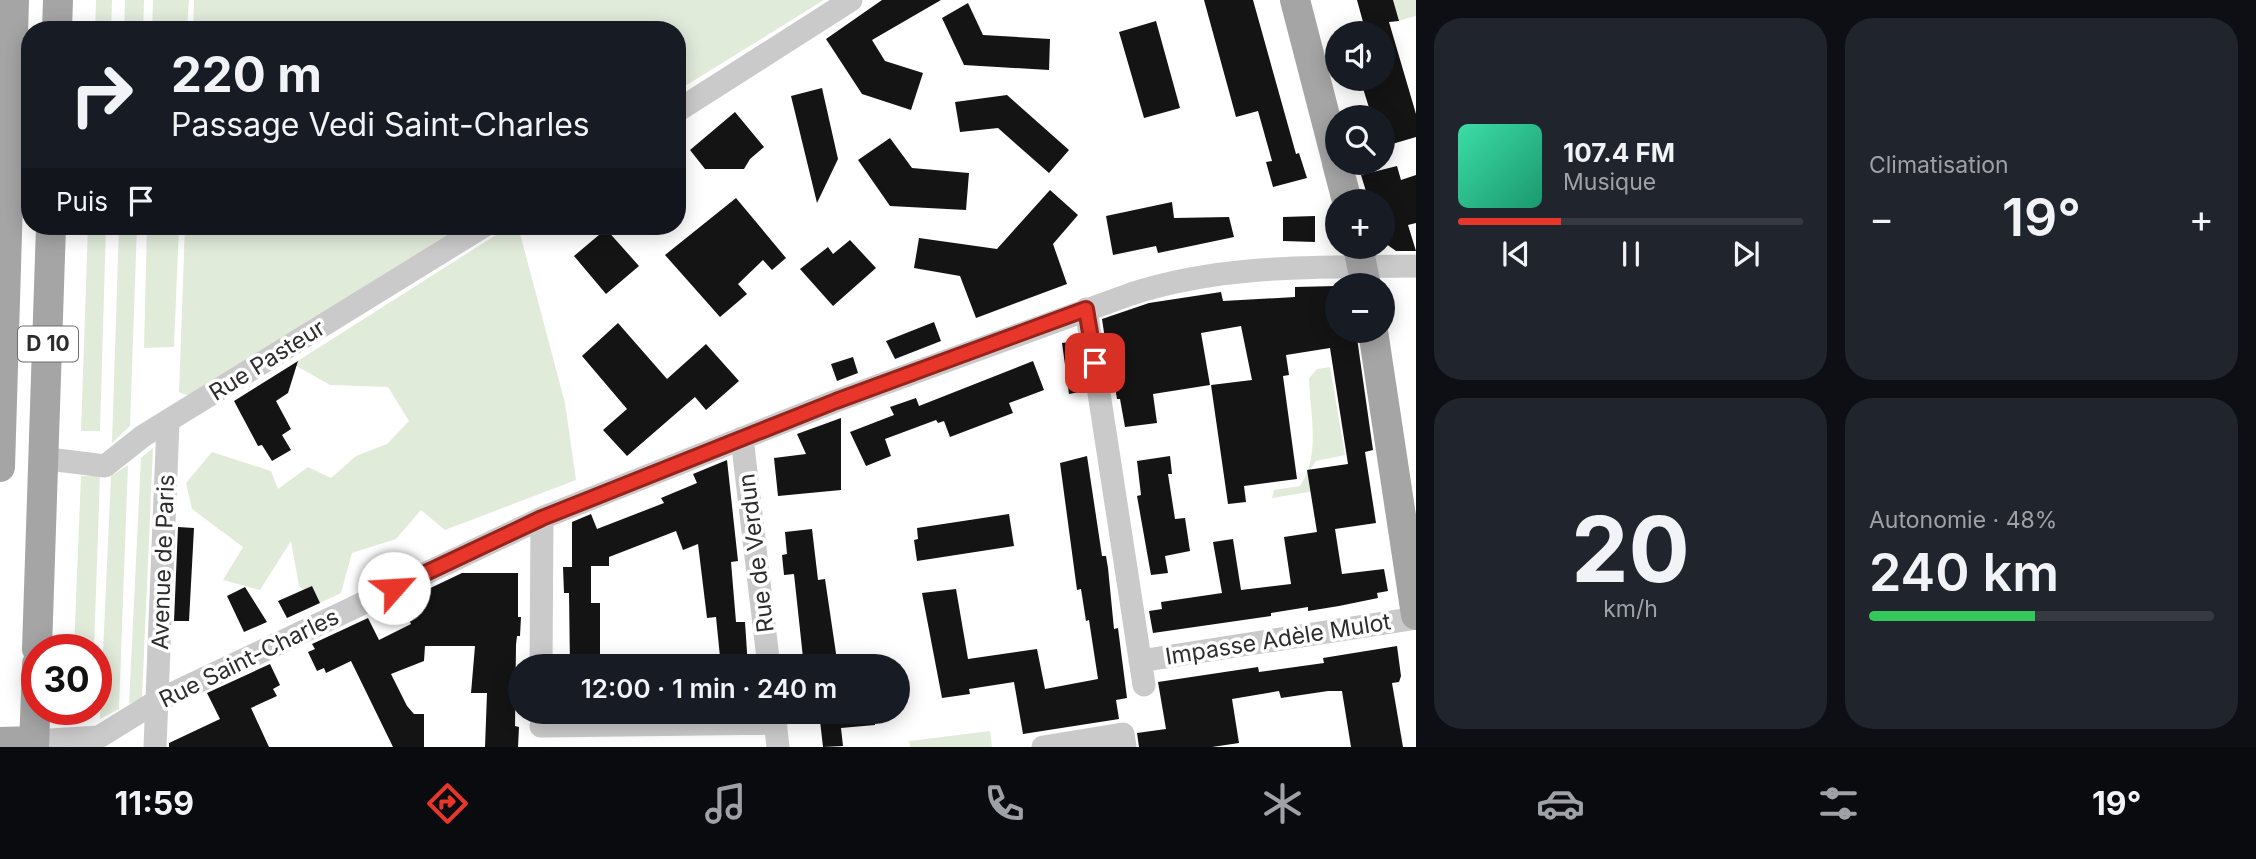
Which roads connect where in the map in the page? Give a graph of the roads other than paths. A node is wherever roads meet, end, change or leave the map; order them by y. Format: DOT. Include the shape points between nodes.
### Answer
graph roads {
  1 [pos="14,0"];
  2 [pos="58,0"];
  3 [pos="851,0"];
  4 [pos="1295,0"];
  5 [pos="57,21"];
  6 [pos="6,86"];
  7 [pos="686,105"];
  8 [pos="1325,116"];
  9 [pos="51,235"];
  10 [pos="470,235"];
  11 [pos="1362,266"];
  12 [pos="1416,266"];
  13 [pos="3,307"];
  14 [pos="1086,309"];
  15 [pos="1375,343"];
  16 [pos="168,423"];
  17 [pos="1,427"];
  18 [pos="743,439"];
  19 [pos="44,461"];
  20 [pos="0,465"];
  21 [pos="542,518"];
  22 [pos="1411,543"];
  23 [pos="1416,616"];
  24 [pos="38,634"];
  25 [pos="541,654"];
  26 [pos="768,654"];
  27 [pos="1140,661"];
  28 [pos="1144,685"];
  29 [pos="157,701"];
  30 [pos="635,724"];
  31 [pos="776,724"];
  32 [pos="35,725"];
  33 [pos="541,728"];
  34 [pos="0,742"];
  35 [pos="155,743"];
  36 [pos="34,744"];
  37 [pos="1082,744"];
  38 [pos="778,747"];
  39 [pos="1043,747"];
  40 [pos="1125,747"];
  1 -- 6 [label="main road, D 10"];
  2 -- 5 [label="main road"];
  3 -- 7 [label="street"];
  4 -- 8 [label="main road"];
  6 -- 13 [label="main road, D 10"];
  9 -- 19 [label="main road, D 10"];
  10 -- 16 [label="street, Rue Pasteur"];
  11 -- 12 [label="street, Rue Saint-Charles"];
  11 -- 14 [label="street, Rue Saint-Charles" via="1238,270 1169,281"];
  13 -- 17 [label="main road, D 10"];
  14 -- 18 [label="street, Rue Saint-Charles"];
  14 -- 27 [label="street"];
  15 -- 22 [label="main road"];
  16 -- 19 [label="street, Rue Pasteur" via="105,466"];
  16 -- 29 [label="street, Avenue de Paris"];
  17 -- 20 [label="main road, D 10"];
  18 -- 21 [label="street, Rue Saint-Charles"];
  18 -- 26 [label="street, Rue de Verdun"];
  19 -- 20 [label="main road, D 10"];
  19 -- 24 [label="main road, D 10"];
  21 -- 25 [label="street"];
  21 -- 29 [label="street, Rue Saint-Charles"];
  22 -- 23 [label="main road"];
  23 -- 27 [label="street, Impasse Adèle Mulot"];
  27 -- 28 [label="street"];
  29 -- 35 [label="street, Avenue de Paris"];
  29 -- 36 [label="street, Rue Saint-Charles" via="99,737"];
  30 -- 33 [label="street"];
  31 -- 38 [label="street"];
  32 -- 36 [label="main road"];
  34 -- 36 [label="main road"];
  37 -- 39 [label="street"];
  37 -- 40 [label="street" via="1123,734"];
}
